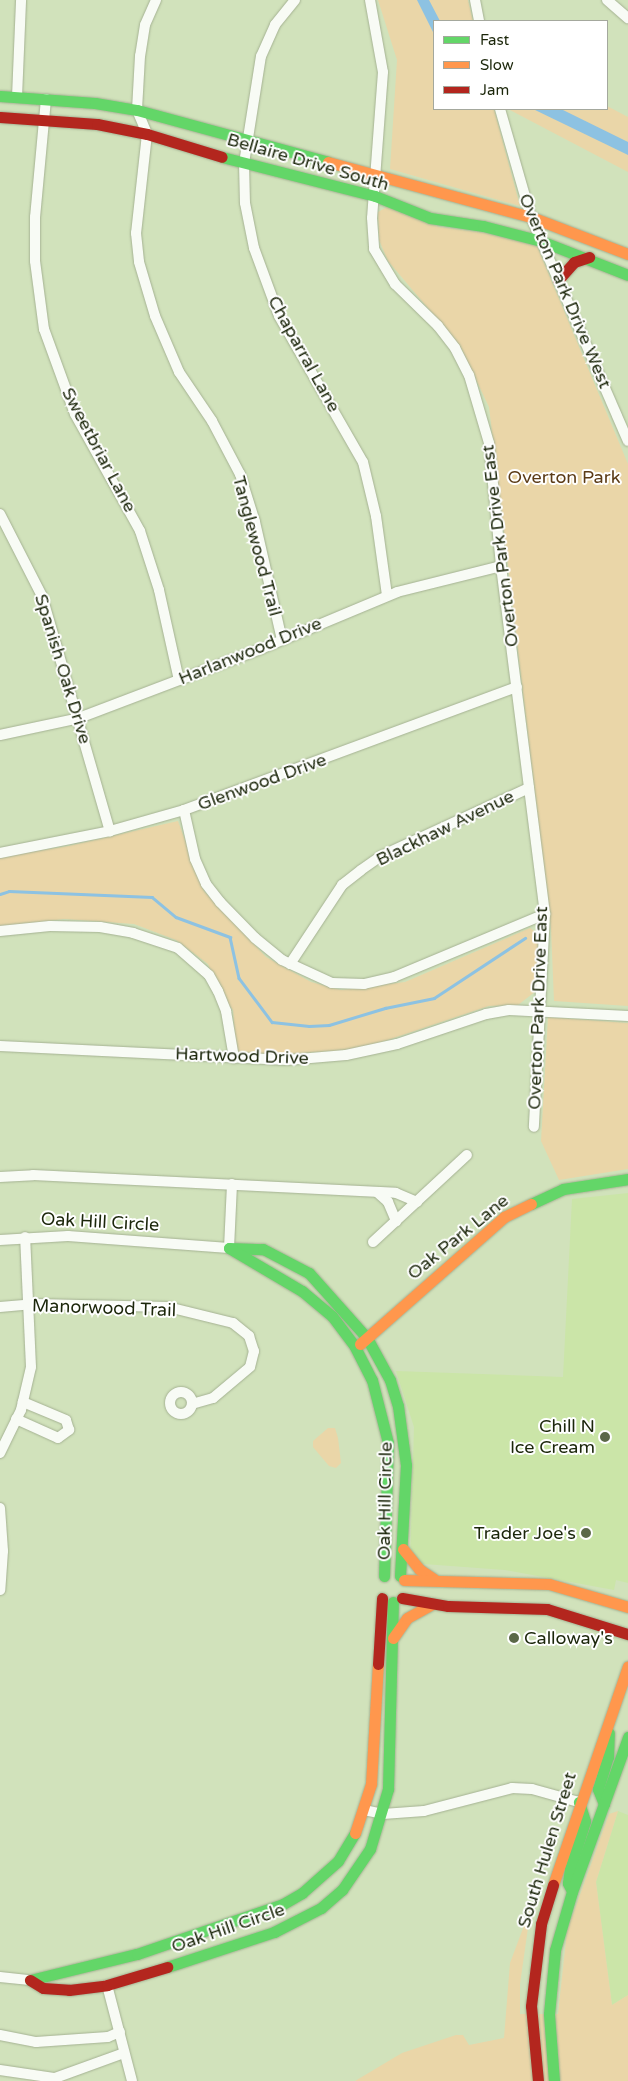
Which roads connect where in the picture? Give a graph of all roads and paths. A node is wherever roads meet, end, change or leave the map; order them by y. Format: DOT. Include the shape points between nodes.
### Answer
graph roads {
  1 [pos="21,0"];
  2 [pos="156,0"];
  3 [pos="295,0"];
  4 [pos="370,0"];
  5 [pos="476,0"];
  6 [pos="607,0"];
  7 [pos="628,18"];
  8 [pos="479,20"];
  9 [pos="0,96"];
  10 [pos="17,97"];
  11 [pos="46,99"];
  12 [pos="137,110"];
  13 [pos="500,110"];
  14 [pos="0,117"];
  15 [pos="42,119"];
  16 [pos="147,134"];
  17 [pos="248,143"];
  18 [pos="244,163"];
  19 [pos="377,173"];
  20 [pos="375,196"];
  21 [pos="531,217"];
  22 [pos="541,241"];
  23 [pos="628,254"];
  24 [pos="589,257"];
  25 [pos="628,275"];
  26 [pos="558,280"];
  27 [pos="628,441"];
  28 [pos="0,514"];
  29 [pos="501,566"];
  30 [pos="387,596"];
  31 [pos="282,640"];
  32 [pos="178,680"];
  33 [pos="517,687"];
  34 [pos="78,718"];
  35 [pos="0,735"];
  36 [pos="529,788"];
  37 [pos="184,810"];
  38 [pos="110,831"];
  39 [pos="0,853"];
  40 [pos="545,914"];
  41 [pos="0,931"];
  42 [pos="290,964"];
  43 [pos="540,1010"];
  44 [pos="628,1016"];
  45 [pos="0,1046"];
  46 [pos="234,1058"];
  47 [pos="534,1127"];
  48 [pos="467,1155"];
  49 [pos="0,1176"];
  50 [pos="628,1179"];
  51 [pos="232,1184"];
  52 [pos="377,1192"];
  53 [pos="416,1202"];
  54 [pos="396,1221"];
  55 [pos="26,1237"];
  56 [pos="0,1240"];
  57 [pos="373,1242"];
  58 [pos="229,1248"];
  59 [pos="29,1305"];
  60 [pos="0,1307"];
  61 [pos="367,1338"];
  62 [pos="355,1347"];
  63 [pos="23,1402"];
  64 [pos="192,1404"];
  65 [pos="16,1419"];
  66 [pos="0,1453"];
  67 [pos="0,1508"];
  68 [pos="403,1549"];
  69 [pos="384,1576"];
  70 [pos="402,1579"];
  71 [pos="434,1579"];
  72 [pos="0,1590"];
  73 [pos="392,1599"];
  74 [pos="628,1600"];
  75 [pos="611,1602"];
  76 [pos="432,1604"];
  77 [pos="628,1607"];
  78 [pos="628,1634"];
  79 [pos="392,1638"];
  80 [pos="628,1666"];
  81 [pos="612,1710"];
  82 [pos="628,1737"];
  83 [pos="579,1802"];
  84 [pos="604,1804"];
  85 [pos="364,1810"];
  86 [pos="383,1814"];
  87 [pos="572,1892"];
  88 [pos="0,1977"];
  89 [pos="30,1980"];
  90 [pos="107,1985"];
  91 [pos="120,2032"];
  92 [pos="0,2036"];
  93 [pos="124,2053"];
  94 [pos="0,2070"];
  95 [pos="132,2081"];
  96 [pos="538,2081"];
  97 [pos="554,2081"];
  1 -- 10 [label="street"];
  2 -- 12 [label="street, Tanglewood Trail" via="142,40"];
  3 -- 17 [label="street, Chaparral Lane" via="276,25 260,56"];
  4 -- 19 [label="street, Overton Park Drive East" via="383,72"];
  5 -- 8 [label="street"];
  6 -- 7 [label="street"];
  9 -- 10 [label="street, Bellaire Drive South"];
  10 -- 11 [label="street, Bellaire Drive South"];
  11 -- 12 [label="street, Bellaire Drive South"];
  11 -- 15 [label="street, Sweetbriar Lane"];
  12 -- 16 [label="street, Tanglewood Trail"];
  12 -- 17 [label="street, Bellaire Drive South"];
  13 -- 21 [label="street, Overton Park Drive West"];
  14 -- 15 [label="street, Bellaire Drive South"];
  15 -- 16 [label="street, Bellaire Drive South"];
  15 -- 32 [label="street, Sweetbriar Lane" via="35,261 44,329 76,414 140,531 159,590"];
  16 -- 18 [label="street, Bellaire Drive South"];
  16 -- 31 [label="street, Tanglewood Trail" via="136,232 139,262 155,316 179,372 212,421 240,474 255,522"];
  17 -- 18 [label="street, Chaparral Lane"];
  17 -- 19 [label="street, Bellaire Drive South"];
  18 -- 20 [label="street, Bellaire Drive South"];
  18 -- 30 [label="street, Chaparral Lane" via="245,203 254,248 269,293 363,462 376,516"];
  19 -- 20 [label="street, Overton Park Drive East"];
  19 -- 21 [label="street, Bellaire Drive South"];
  20 -- 22 [label="street, Bellaire Drive South" via="430,218 483,226"];
  20 -- 29 [label="street, Overton Park Drive East" via="371,226 379,260 405,295 438,326 469,375 488,443"];
  21 -- 22 [label="street, Overton Park Drive West"];
  21 -- 23 [label="street, Bellaire Drive South"];
  22 -- 24 [label="street, Bellaire Drive South"];
  22 -- 26 [label="street, Overton Park Drive West"];
  24 -- 25 [label="street, Bellaire Drive South"];
  24 -- 26 [label="street" via="574,262"];
  26 -- 27 [label="street, Overton Park Drive West"];
  28 -- 34 [label="street, Spanish Oak Drive" via="42,596"];
  29 -- 30 [label="street, Harlanwood Drive"];
  29 -- 33 [label="street, Overton Park Drive East"];
  30 -- 31 [label="street, Harlanwood Drive"];
  31 -- 32 [label="street, Harlanwood Drive"];
  32 -- 34 [label="street, Harlanwood Drive"];
  33 -- 36 [label="street, Overton Park Drive East"];
  33 -- 37 [label="street, Glenwood Drive"];
  34 -- 35 [label="street, Harlanwood Drive"];
  34 -- 38 [label="street, Spanish Oak Drive"];
  36 -- 40 [label="street, Overton Park Drive East"];
  36 -- 42 [label="street, Blackhaw Avenue" via="381,856 361,870 342,885"];
  37 -- 38 [label="street, Glenwood Drive"];
  37 -- 42 [label="street" via="206,884 255,938"];
  38 -- 39 [label="street, Glenwood Drive"];
  40 -- 42 [label="street" via="377,982 332,983"];
  40 -- 43 [label="street, Overton Park Drive East"];
  41 -- 46 [label="street" via="50,926 100,927 133,933 178,948 209,975 218,991 226,1011"];
  43 -- 44 [label="street, Hartwood Drive"];
  43 -- 46 [label="street, Hartwood Drive" via="486,1014 396,1044 346,1055 287,1060"];
  43 -- 47 [label="street, Overton Park Drive East"];
  45 -- 46 [label="street, Hartwood Drive"];
  48 -- 53 [label="street"];
  49 -- 51 [label="street"];
  50 -- 61 [label="street, Oak Park Lane" via="563,1189 504,1217"];
  51 -- 52 [label="street"];
  51 -- 58 [label="street"];
  52 -- 53 [label="street" via="396,1193"];
  52 -- 54 [label="street" via="388,1202"];
  53 -- 54 [label="street"];
  54 -- 57 [label="street"];
  55 -- 56 [label="street, Oak Hill Circle"];
  55 -- 58 [label="street, Oak Hill Circle" via="68,1236"];
  55 -- 59 [label="street"];
  58 -- 61 [label="street, Oak Hill Circle" via="263,1249 303,1269 340,1304"];
  58 -- 62 [label="street, Oak Hill Circle" via="302,1291 332,1316"];
  59 -- 60 [label="street, Manorwood Trail"];
  59 -- 63 [label="street" via="31,1367"];
  59 -- 64 [label="street, Manorwood Trail" via="168,1307 233,1323 248,1336 254,1351 250,1367 213,1398"];
  61 -- 62 [label="street, Oak Park Lane"];
  61 -- 68 [label="street, Oak Hill Circle" via="390,1380 403,1430 406,1466"];
  62 -- 69 [label="street, Oak Hill Circle" via="379,1401 388,1443"];
  63 -- 65 [label="street"];
  63 -- 65 [label="street" via="66,1420 69,1430 58,1438"];
  65 -- 66 [label="street"];
  67 -- 72 [label="street" via="4,1552"];
  68 -- 70 [label="street, Oak Hill Circle"];
  68 -- 71 [label="street" via="420,1569"];
  69 -- 70 [label="street"];
  69 -- 73 [label="street, Oak Hill Circle" via="378,1588"];
  70 -- 71 [label="street"];
  70 -- 73 [label="street, Oak Hill Circle" via="406,1590"];
  71 -- 75 [label="street" via="549,1584"];
  73 -- 76 [label="street"];
  73 -- 79 [label="street, Oak Hill Circle"];
  73 -- 85 [label="street, Oak Hill Circle" via="371,1784"];
  74 -- 75 [label="street"];
  75 -- 77 [label="street"];
  76 -- 78 [label="street" via="547,1609"];
  76 -- 79 [label="street" via="407,1618"];
  79 -- 86 [label="street, Oak Hill Circle" via="388,1789"];
  80 -- 81 [label="street, South Hulen Street"];
  81 -- 83 [label="street, South Hulen Street"];
  81 -- 84 [label="street" via="608,1757 598,1789"];
  82 -- 84 [label="street, South Hulen Street"];
  83 -- 86 [label="street" via="532,1789 512,1788 424,1811"];
  83 -- 87 [label="street" via="585,1820 570,1869 568,1883"];
  83 -- 96 [label="street, South Hulen Street" via="542,1918 534,1960 531,2014"];
  84 -- 87 [label="street, South Hulen Street"];
  85 -- 86 [label="street"];
  85 -- 89 [label="street, Oak Hill Circle" via="351,1842 338,1861 302,1893 283,1904 136,1954"];
  86 -- 90 [label="street, Oak Hill Circle" via="376,1837 358,1870 321,1908 274,1932"];
  87 -- 97 [label="street, South Hulen Street" via="554,1958 548,2014"];
  88 -- 89 [label="street, Oak Hill Circle"];
  89 -- 90 [label="street, Oak Hill Circle" via="55,1990"];
  90 -- 91 [label="street"];
  91 -- 92 [label="street" via="108,2037 36,2042"];
  91 -- 93 [label="street"];
  93 -- 94 [label="street" via="55,2078"];
  93 -- 95 [label="street"];
}
